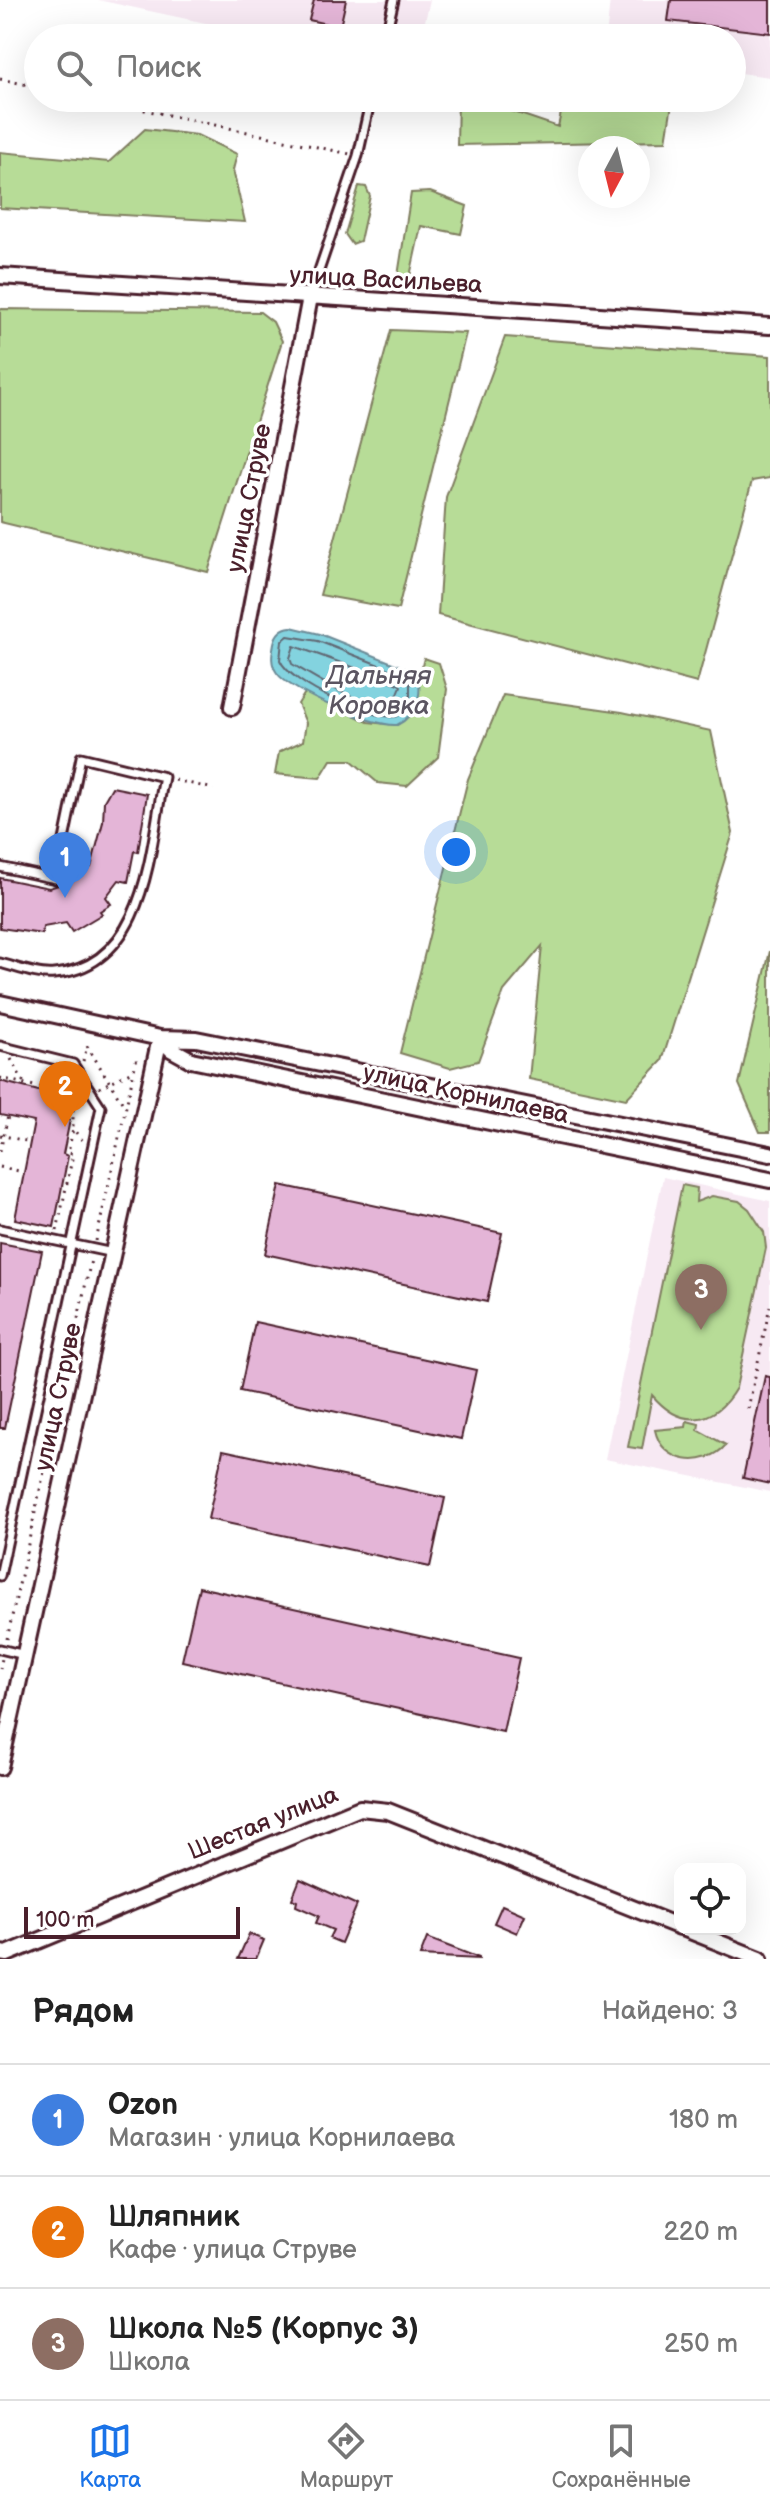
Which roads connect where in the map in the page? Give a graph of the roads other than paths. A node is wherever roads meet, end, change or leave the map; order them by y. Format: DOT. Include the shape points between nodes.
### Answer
graph roads {
  1 [pos="394,0"];
  2 [pos="388,24"];
  3 [pos="368,112"];
  4 [pos="0,276"];
  5 [pos="310,297"];
  6 [pos="770,326"];
  7 [pos="232,707"];
  8 [pos="0,867"];
  9 [pos="0,963"];
  10 [pos="0,1003"];
  11 [pos="160,1038"];
  12 [pos="2,1046"];
  13 [pos="770,1154"];
  14 [pos="770,1180"];
  15 [pos="0,1229"];
  16 [pos="72,1244"];
  17 [pos="113,1253"];
  18 [pos="0,1576"];
  19 [pos="2,1650"];
  20 [pos="25,1655"];
  21 [pos="0,1767"];
  22 [pos="674,1925"];
  23 [pos="700,1935"];
  24 [pos="0,1953"];
  25 [pos="760,1959"];
  1 -- 2 [label="lane"];
  3 -- 5 [label="lane"];
  4 -- 5 [label="street, улица Васильева"];
  5 -- 6 [label="street, улица Васильева"];
  5 -- 7 [label="street, улица Струве"];
  8 -- 9 [label="lane" via="56,879 81,757 164,777 138,905 116,943 96,958 53,975"];
  10 -- 11 [label="street, улица Корнилаева"];
  11 -- 13 [label="street, улица Корнилаева" via="196,1039"];
  11 -- 14 [label="street, улица Корнилаева" via="191,1060"];
  11 -- 17 [label="street, улица Струве"];
  12 -- 16 [label="lane" via="73,1064 101,1107"];
  15 -- 16 [label="lane"];
  16 -- 17 [label="lane"];
  16 -- 18 [label="lane"];
  17 -- 20 [label="street, улица Струве"];
  19 -- 20 [label="lane"];
  20 -- 21 [label="street, улица Струве"];
  22 -- 24 [label="street, Шестая улица" via="388,1811 354,1808"];
  23 -- 25 [label="street, Шестая улица"];
}
